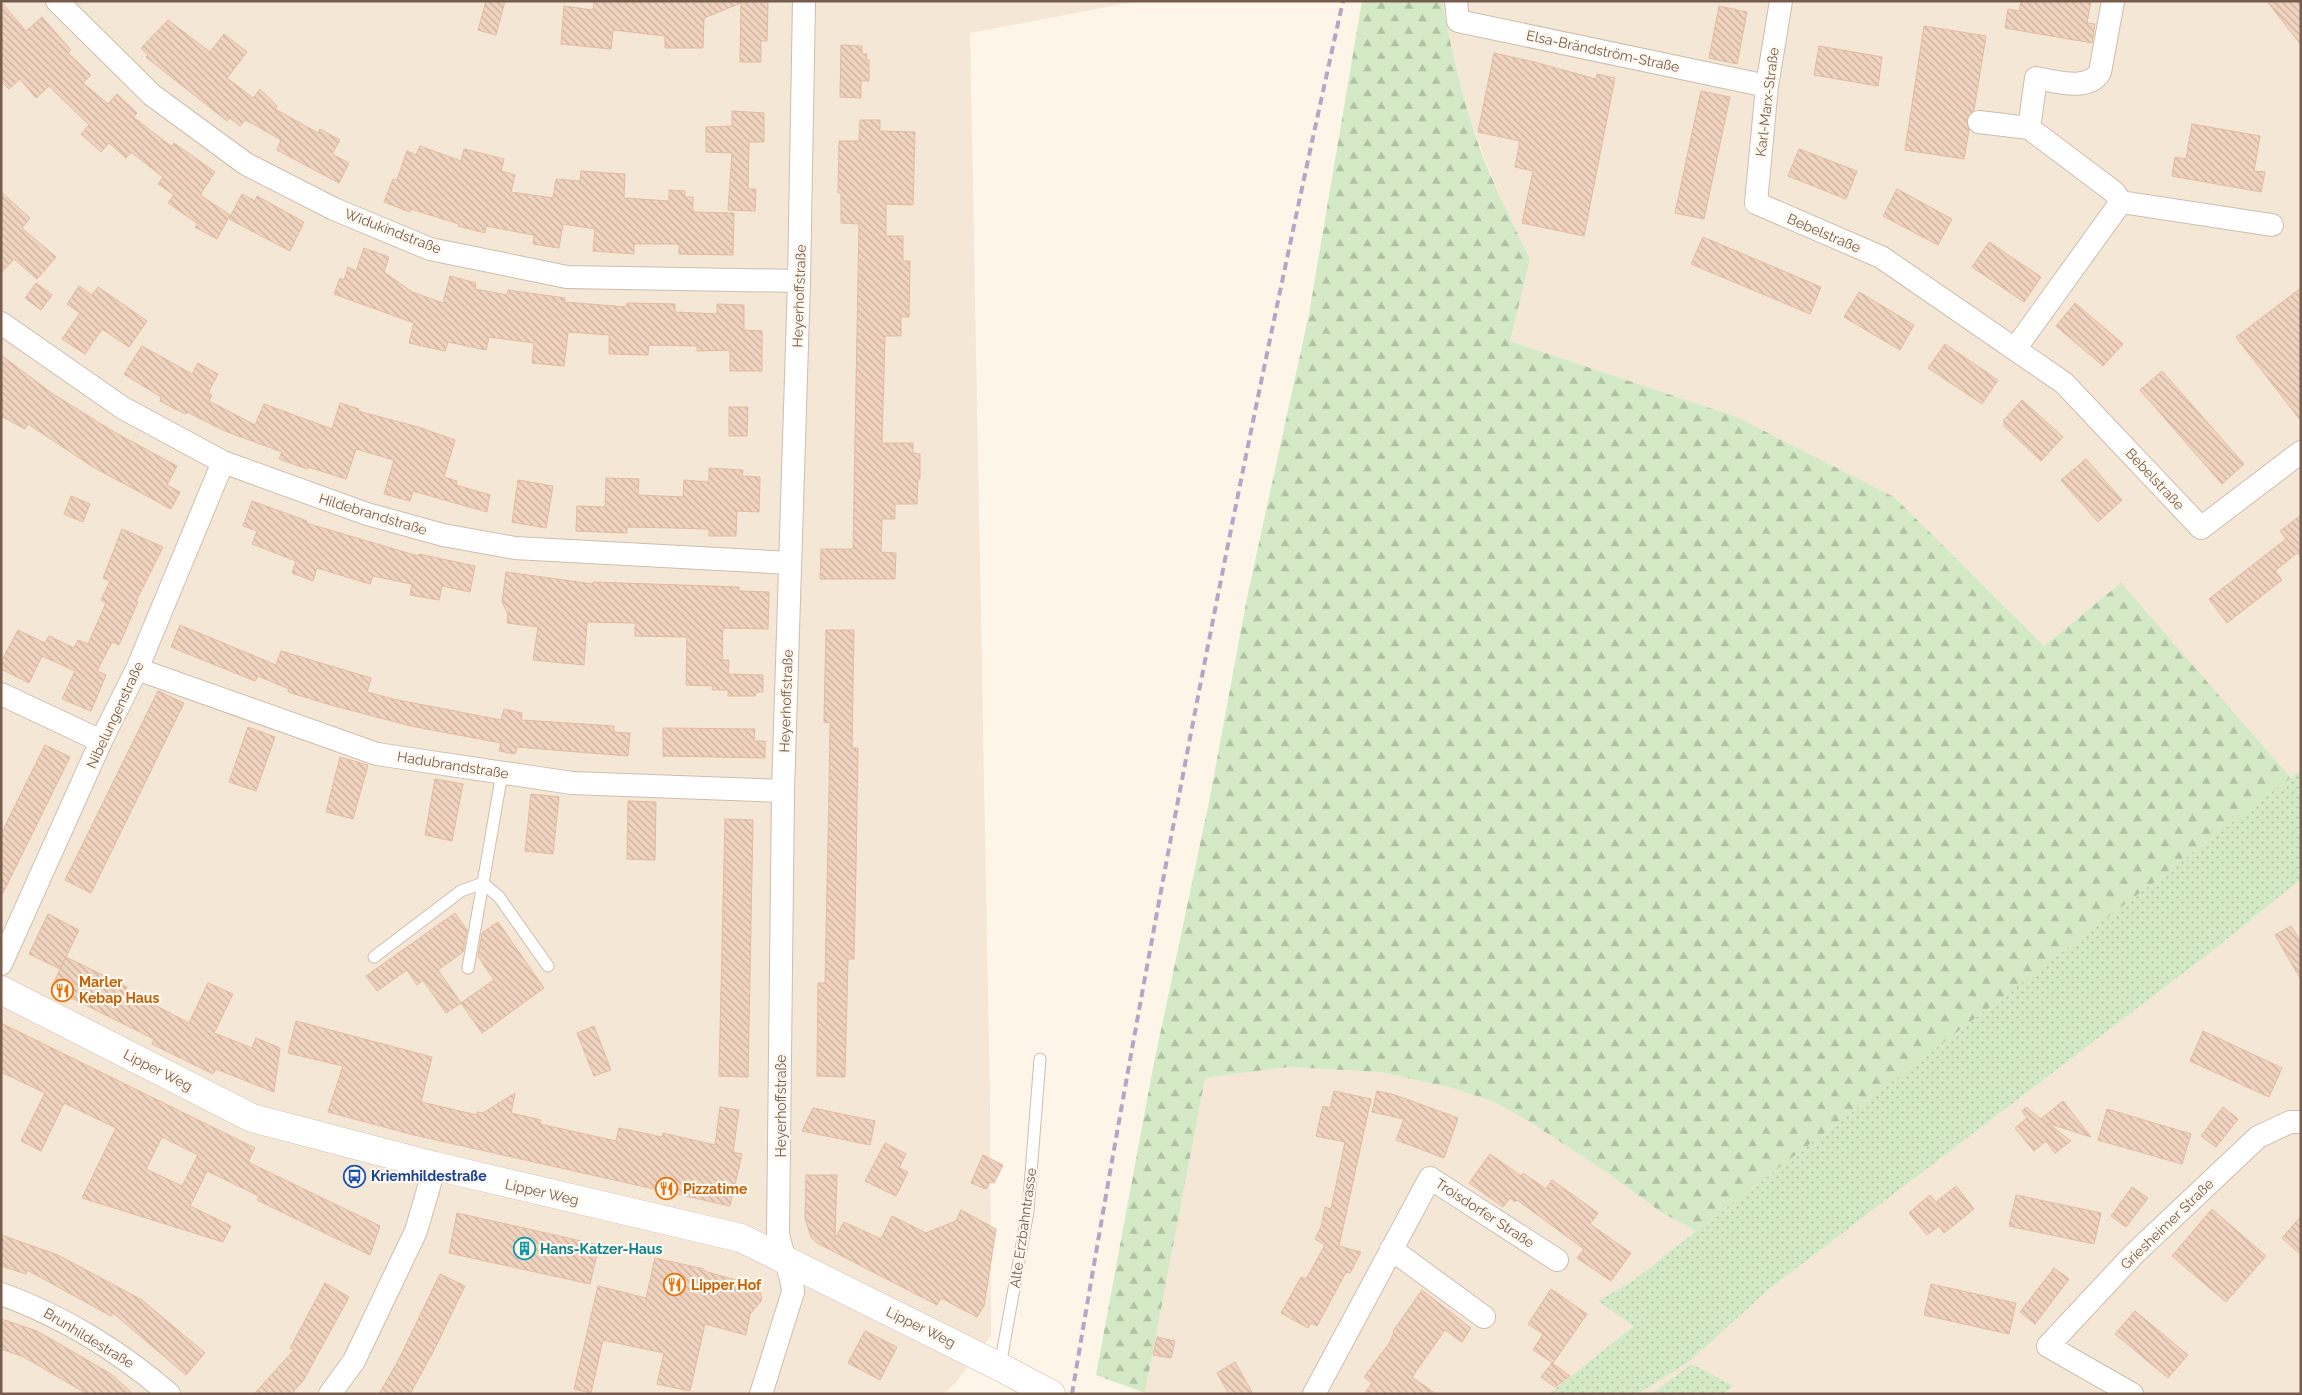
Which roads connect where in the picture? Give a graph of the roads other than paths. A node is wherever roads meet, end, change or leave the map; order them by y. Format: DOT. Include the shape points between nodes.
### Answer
graph roads {
  1 [pos="57,1"];
  2 [pos="804,1"];
  3 [pos="1456,1"];
  4 [pos="1781,1"];
  5 [pos="2113,1"];
  6 [pos="1767,86"];
  7 [pos="1979,122"];
  8 [pos="2029,128"];
  9 [pos="2121,202"];
  10 [pos="1756,203"];
  11 [pos="2272,225"];
  12 [pos="799,281"];
  13 [pos="1,322"];
  14 [pos="2015,349"];
  15 [pos="2301,452"];
  16 [pos="223,462"];
  17 [pos="790,563"];
  18 [pos="137,669"];
  19 [pos="1,694"];
  20 [pos="101,741"];
  21 [pos="502,772"];
  22 [pos="783,791"];
  23 [pos="483,883"];
  24 [pos="374,957"];
  25 [pos="1,964"];
  26 [pos="548,966"];
  27 [pos="468,968"];
  28 [pos="1,990"];
  29 [pos="1040,1058"];
  30 [pos="2301,1122"];
  31 [pos="435,1166"];
  32 [pos="1391,1249"];
  33 [pos="783,1259"];
  34 [pos="1557,1260"];
  35 [pos="1,1294"];
  36 [pos="1484,1317"];
  37 [pos="1000,1366"];
  38 [pos="169,1394"];
  39 [pos="330,1394"];
  40 [pos="761,1394"];
  41 [pos="1051,1394"];
  42 [pos="1314,1394"];
  43 [pos="2132,1394"];
  1 -- 12 [label="street, Widukindstraße" via="152,96 246,164 334,209 430,249 567,277"];
  2 -- 12 [label="street, Heyerhoffstraße"];
  3 -- 6 [label="street, Elsa-Brändström-Straße" via="1458,21"];
  4 -- 6 [label="street, Karl-Marx-Straße"];
  5 -- 8 [label="street" via="2096,79 2083,84 2036,78"];
  6 -- 10 [label="street, Karl-Marx-Straße"];
  7 -- 8 [label="street"];
  8 -- 9 [label="street" via="2114,192"];
  9 -- 11 [label="street"];
  9 -- 14 [label="street"];
  10 -- 14 [label="street, Bebelstraße" via="1880,257"];
  12 -- 17 [label="street, Heyerhoffstraße"];
  13 -- 16 [label="street, Hildebrandstraße" via="123,408"];
  14 -- 15 [label="street, Bebelstraße" via="2064,383 2201,528"];
  16 -- 17 [label="street, Hildebrandstraße" via="367,514 442,534 515,548"];
  16 -- 18 [label="street, Nibelungenstraße"];
  17 -- 22 [label="street, Heyerhoffstraße"];
  18 -- 20 [label="street, Nibelungenstraße"];
  18 -- 21 [label="street, Hadubrandstraße" via="377,754"];
  19 -- 20 [label="street"];
  20 -- 25 [label="street, Nibelungenstraße"];
  21 -- 22 [label="street, Hadubrandstraße" via="572,783"];
  21 -- 23 [label="lane"];
  22 -- 33 [label="street, Heyerhoffstraße" via="778,1232"];
  23 -- 24 [label="lane" via="461,891"];
  23 -- 26 [label="lane" via="499,896"];
  23 -- 27 [label="lane"];
  28 -- 31 [label="street, Lipper Weg" via="252,1118"];
  29 -- 37 [label="lane, Alte Erzbahntrasse" via="1028,1211"];
  30 -- 43 [label="street, Griesheimer Straße" via="2290,1122 2258,1137 2134,1254 2048,1346"];
  31 -- 33 [label="street, Lipper Weg" via="741,1238"];
  31 -- 39 [label="street" via="416,1231 354,1361"];
  32 -- 34 [label="street, Troisdorfer Straße" via="1430,1178"];
  32 -- 36 [label="street"];
  32 -- 42 [label="street, Troisdorfer Straße"];
  33 -- 37 [label="street, Lipper Weg"];
  33 -- 40 [label="street, Heyerhoffstraße" via="793,1283 793,1292"];
  35 -- 38 [label="street, Brunhildestraße" via="35,1306 137,1366"];
  37 -- 41 [label="street, Lipper Weg"];
}
